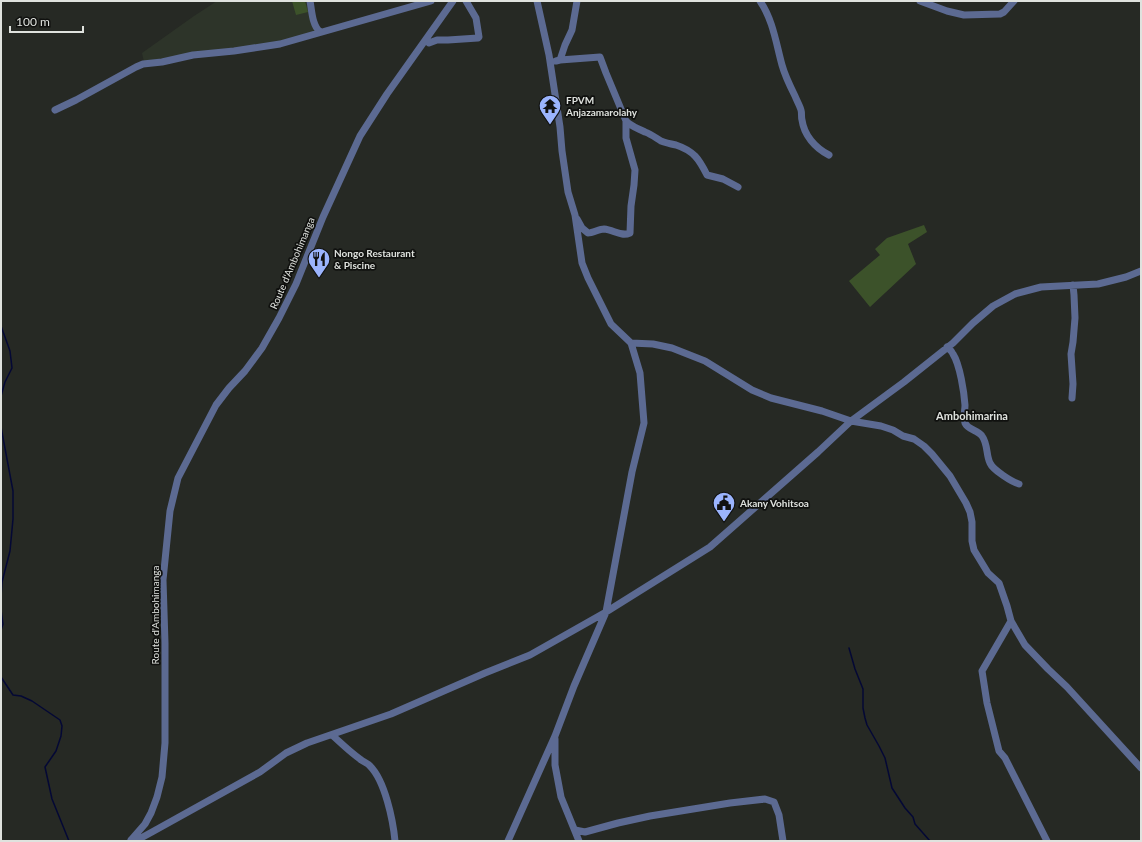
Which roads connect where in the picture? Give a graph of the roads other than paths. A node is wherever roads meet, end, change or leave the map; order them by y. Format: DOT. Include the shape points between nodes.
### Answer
graph roads {
  1 [pos="310,1"];
  2 [pos="431,1"];
  3 [pos="453,1"];
  4 [pos="466,1"];
  5 [pos="537,1"];
  6 [pos="576,1"];
  7 [pos="760,1"];
  8 [pos="920,1"];
  9 [pos="1014,1"];
  10 [pos="320,32"];
  11 [pos="429,43"];
  12 [pos="560,60"];
  13 [pos="550,62"];
  14 [pos="55,110"];
  15 [pos="626,121"];
  16 [pos="829,155"];
  17 [pos="738,187"];
  18 [pos="575,215"];
  19 [pos="1141,272"];
  20 [pos="1073,286"];
  21 [pos="631,343"];
  22 [pos="947,347"];
  23 [pos="1072,398"];
  24 [pos="851,421"];
  25 [pos="1019,484"];
  26 [pos="606,612"];
  27 [pos="1011,621"];
  28 [pos="332,735"];
  29 [pos="555,736"];
  30 [pos="1141,768"];
  31 [pos="575,830"];
  32 [pos="131,841"];
  33 [pos="395,841"];
  34 [pos="508,841"];
  35 [pos="579,841"];
  36 [pos="783,841"];
  37 [pos="1047,841"];
  1 -- 10 [label="street" via="315,25"];
  2 -- 10 [label="street"];
  3 -- 32 [label="street, Route d'Ambohimanga" via="360,136 279,318 262,348 216,405 178,478 170,511 163,580 165,735 162,777 151,813"];
  4 -- 11 [label="street" via="476,18 479,37 437,40"];
  5 -- 13 [label="street"];
  6 -- 12 [label="street" via="572,30"];
  7 -- 16 [label="street" via="770,22 789,84 802,111 807,134 815,145"];
  8 -- 9 [label="street" via="964,15 1000,14"];
  10 -- 14 [label="street" via="280,44 143,64"];
  12 -- 13 [label="street"];
  12 -- 15 [label="street" via="600,56"];
  13 -- 18 [label="street" via="568,192"];
  15 -- 17 [label="street" via="662,142 684,148 694,154 707,174"];
  15 -- 18 [label="street" via="626,138 635,170 630,206 630,233 618,234 605,229 588,233"];
  18 -- 21 [label="street" via="582,263 588,278 611,324"];
  19 -- 20 [label="street" via="1098,284"];
  20 -- 22 [label="street" via="1042,287 1015,294 994,306"];
  20 -- 23 [label="street" via="1075,318 1071,354"];
  21 -- 24 [label="street" via="672,348 705,361 752,390 771,398"];
  21 -- 26 [label="street" via="640,373 644,422"];
  22 -- 24 [label="street"];
  22 -- 25 [label="street" via="953,353 962,384 966,424 982,436 989,462 993,467"];
  24 -- 26 [label="street" via="710,547"];
  24 -- 27 [label="street" via="893,430 924,446 940,463 966,503 972,522 974,550 988,574 998,583"];
  26 -- 28 [label="street" via="530,655 391,714"];
  26 -- 29 [label="street"];
  27 -- 30 [label="street" via="1025,645 1068,686"];
  27 -- 37 [label="street" via="982,671 986,704 999,751"];
  28 -- 32 [label="street" via="286,753 260,772 141,838"];
  28 -- 33 [label="street" via="370,765 379,779 394,827"];
  29 -- 31 [label="street" via="555,765 561,797"];
  29 -- 34 [label="street"];
  31 -- 35 [label="street"];
  31 -- 36 [label="street" via="585,832 618,822 765,799 774,802"];
}
